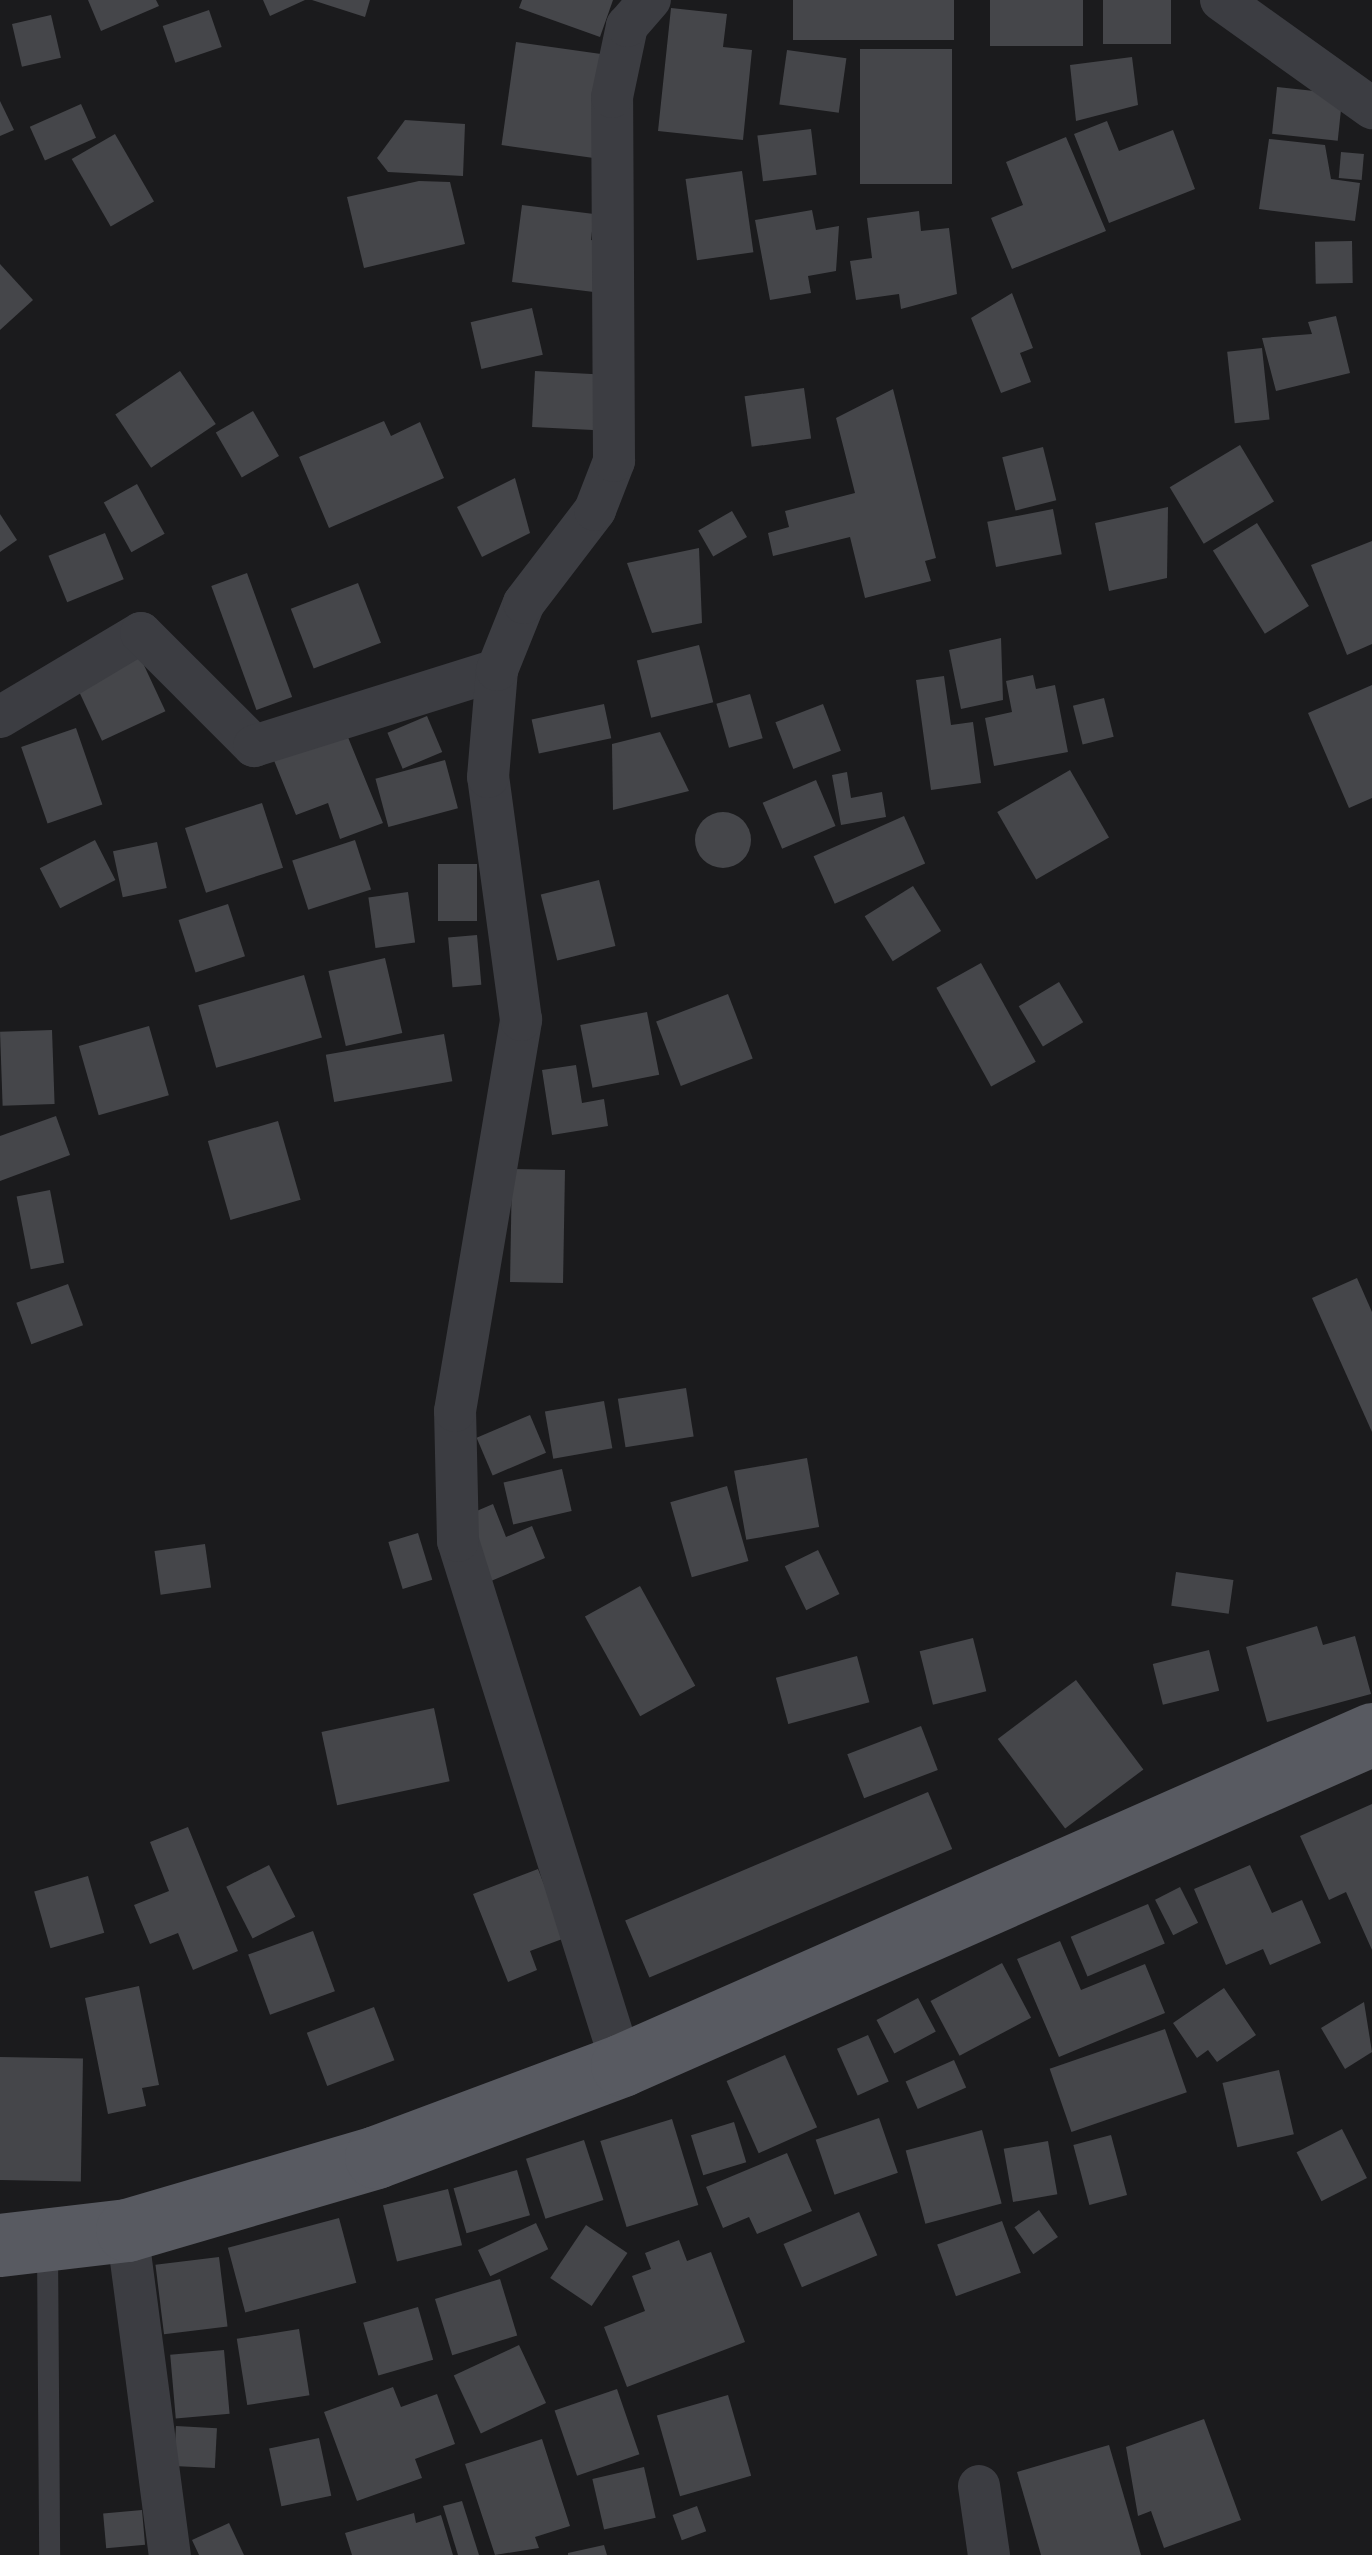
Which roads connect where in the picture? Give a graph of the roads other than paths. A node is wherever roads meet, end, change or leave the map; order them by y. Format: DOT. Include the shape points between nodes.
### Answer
graph roads {
  1 [pos="650,0"];
  2 [pos="1221,0"];
  3 [pos="1372,108"];
  4 [pos="497,670"];
  5 [pos="0,717"];
  6 [pos="1372,1734"];
  7 [pos="622,2065"];
  8 [pos="127,2230"];
  9 [pos="24,2242"];
  10 [pos="979,2486"];
  11 [pos="49,2555"];
  12 [pos="170,2555"];
  13 [pos="989,2555"];
  1 -- 4 [label="street" via="627,26 612,98 614,461 595,510 524,603"];
  2 -- 3 [label="street"];
  4 -- 5 [label="street" via="254,746 141,633"];
  4 -- 7 [label="street" via="488,777 521,1020 455,1412 458,1540"];
  6 -- 7 [label="main road"];
  7 -- 8 [label="main road" via="376,2157"];
  8 -- 9 [label="main road"];
  8 -- 12 [label="street"];
  9 -- 11 [label="lane"];
  10 -- 13 [label="street"];
}
